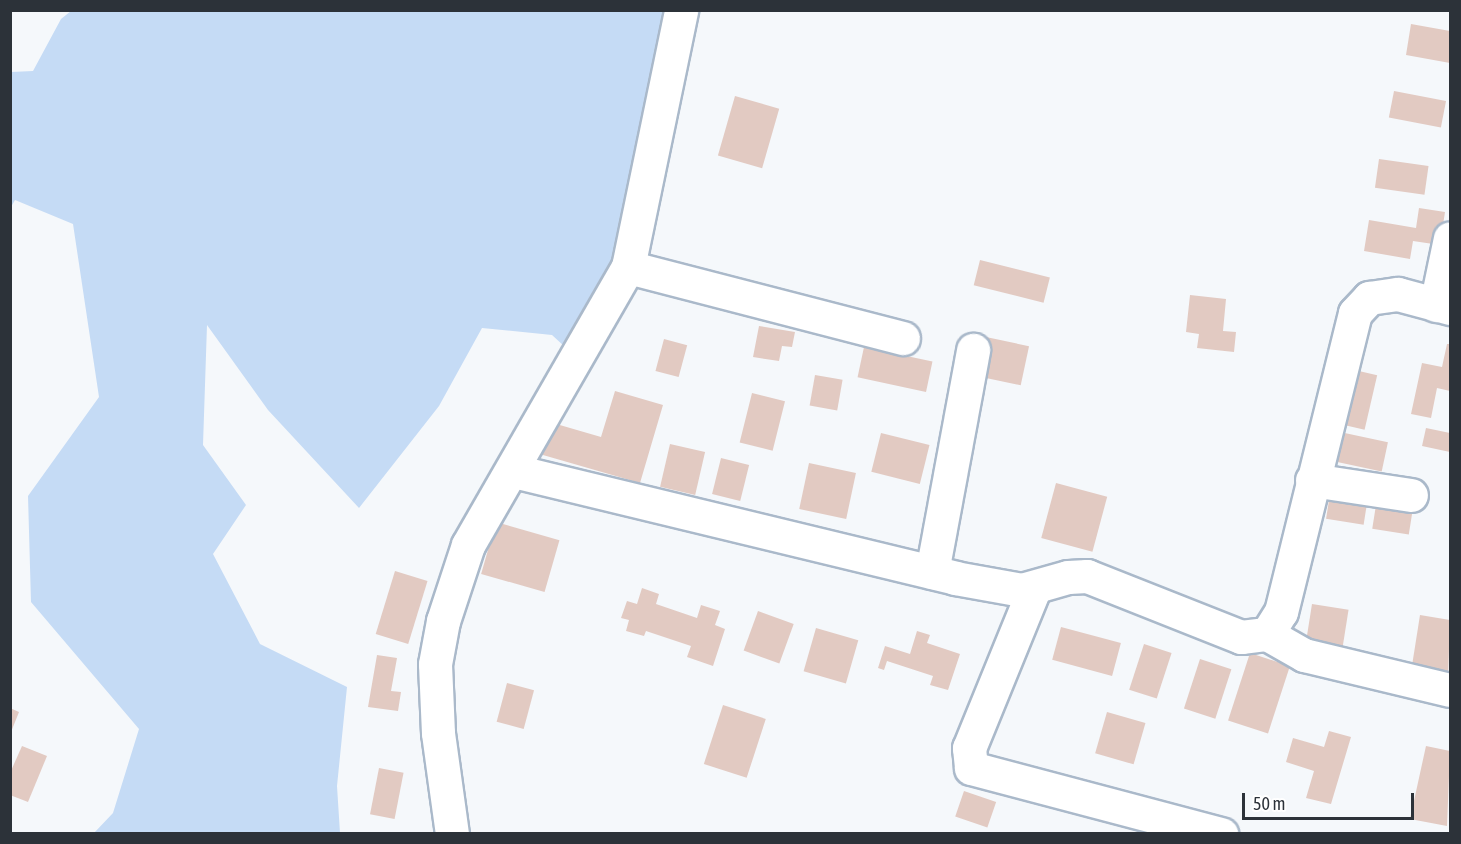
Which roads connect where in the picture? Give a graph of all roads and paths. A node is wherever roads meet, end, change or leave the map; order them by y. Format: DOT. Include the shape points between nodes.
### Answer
graph roads {
  1 [pos="681,10"];
  2 [pos="1450,238"];
  3 [pos="628,267"];
  4 [pos="1443,306"];
  5 [pos="903,338"];
  6 [pos="973,350"];
  7 [pos="514,471"];
  8 [pos="1312,480"];
  9 [pos="1411,495"];
  10 [pos="932,572"];
  11 [pos="1034,589"];
  12 [pos="1267,634"];
  13 [pos="1450,690"];
  14 [pos="452,834"];
  15 [pos="1221,834"];
  1 -- 3 [label="street"];
  2 -- 4 [label="street"];
  3 -- 5 [label="street"];
  3 -- 7 [label="street"];
  4 -- 8 [label="street" via="1398,294 1369,298 1355,313"];
  6 -- 10 [label="street"];
  7 -- 10 [label="street"];
  7 -- 14 [label="street" via="468,545 443,621 435,664 438,733"];
  8 -- 9 [label="street"];
  8 -- 12 [label="street" via="1281,612"];
  10 -- 11 [label="street"];
  11 -- 12 [label="street" via="1068,577 1087,576 1241,637"];
  11 -- 15 [label="street" via="969,748 971,768"];
  12 -- 13 [label="street" via="1304,655"];
}
